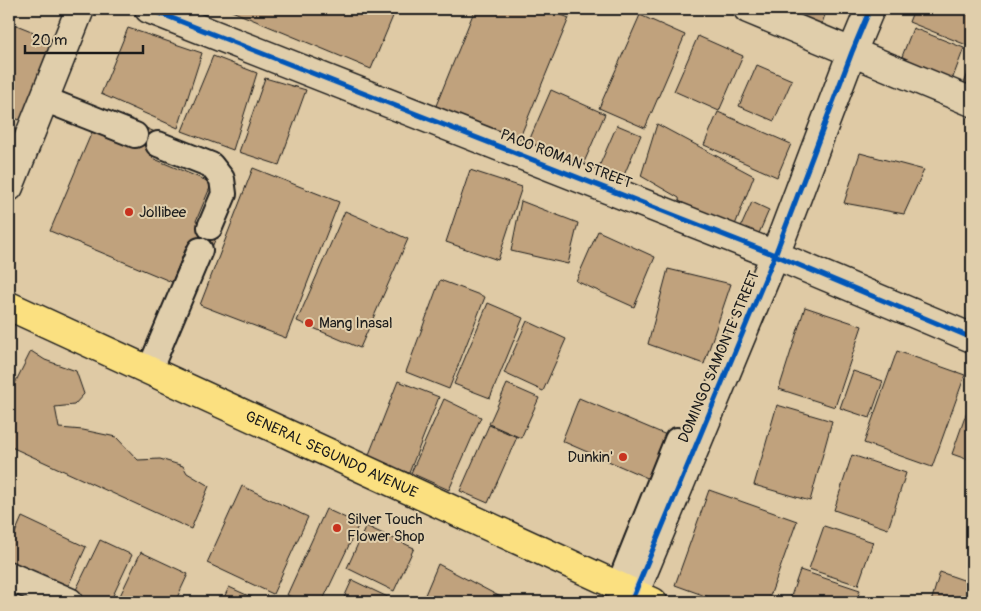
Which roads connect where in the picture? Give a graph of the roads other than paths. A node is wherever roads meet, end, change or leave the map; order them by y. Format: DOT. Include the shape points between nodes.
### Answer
graph roads {
  1 [pos="80,9"];
  2 [pos="149,9"];
  3 [pos="748,9"];
  4 [pos="870,9"];
  5 [pos="852,52"];
  6 [pos="44,100"];
  7 [pos="972,102"];
  8 [pos="135,135"];
  9 [pos="158,144"];
  10 [pos="9,188"];
  11 [pos="210,227"];
  12 [pos="200,250"];
  13 [pos="775,255"];
  14 [pos="9,306"];
  15 [pos="972,338"];
  16 [pos="149,371"];
  17 [pos="9,576"];
  18 [pos="635,596"];
  19 [pos="69,602"];
  1 -- 6 [label="street"];
  2 -- 13 [label="street, PACO ROMAN STREET"];
  3 -- 5 [label="street"];
  4 -- 5 [label="street, DOMINGO SAMONTE STREET"];
  5 -- 7 [label="street"];
  5 -- 13 [label="street, DOMINGO SAMONTE STREET"];
  6 -- 8 [label="lane"];
  6 -- 10 [label="street"];
  9 -- 11 [label="lane" via="211,166 222,179 224,194"];
  12 -- 16 [label="lane"];
  13 -- 15 [label="street, PACO ROMAN STREET"];
  13 -- 18 [label="street, DOMINGO SAMONTE STREET"];
  14 -- 16 [label="highway, GENERAL SEGUNDO AVENUE"];
  16 -- 18 [label="highway, GENERAL SEGUNDO AVENUE"];
  17 -- 19 [label="street"];
}
